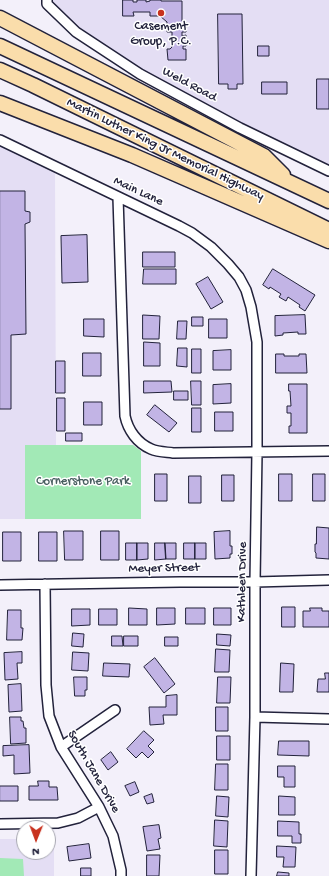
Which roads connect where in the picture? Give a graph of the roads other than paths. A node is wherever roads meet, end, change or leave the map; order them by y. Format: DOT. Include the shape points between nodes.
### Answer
graph roads {
  1 [pos="47,2"];
  2 [pos="0,18"];
  3 [pos="0,46"];
  4 [pos="0,70"];
  5 [pos="0,103"];
  6 [pos="0,140"];
  7 [pos="329,172"];
  8 [pos="290,182"];
  9 [pos="118,197"];
  10 [pos="329,201"];
  11 [pos="329,230"];
  12 [pos="329,241"];
  13 [pos="246,290"];
  14 [pos="329,451"];
  15 [pos="258,452"];
  16 [pos="329,580"];
  17 [pos="255,582"];
  18 [pos="45,584"];
  19 [pos="0,585"];
  20 [pos="115,710"];
  21 [pos="255,717"];
  22 [pos="329,718"];
  23 [pos="61,747"];
  24 [pos="99,807"];
  25 [pos="0,824"];
  26 [pos="120,876"];
  27 [pos="252,876"];
  1 -- 7 [label="street, Weld Road" via="76,32 140,74"];
  2 -- 8 [label="highway" via="264,156"];
  3 -- 8 [label="highway, Martin Luther King Jr Memorial Highway"];
  4 -- 11 [label="highway, Martin Luther King Jr Memorial Highway"];
  5 -- 12 [label="highway" via="132,155"];
  6 -- 9 [label="street, Main Lane"];
  8 -- 10 [label="highway, Martin Luther King Jr Memorial Highway"];
  9 -- 13 [label="street, Main Lane" via="204,241 235,272"];
  9 -- 15 [label="street" via="125,416 129,429 138,440 152,449 173,453"];
  13 -- 15 [label="street, Kathleen Drive" via="252,307 257,342"];
  14 -- 15 [label="street"];
  15 -- 17 [label="street, Kathleen Drive"];
  16 -- 17 [label="street, Meyer Street"];
  17 -- 18 [label="street, Meyer Street"];
  17 -- 21 [label="street, Kathleen Drive"];
  18 -- 19 [label="street, Meyer Street"];
  18 -- 23 [label="street, South Jane Drive" via="47,700 49,716"];
  20 -- 23 [label="street"];
  21 -- 22 [label="street"];
  21 -- 27 [label="street, Kathleen Drive"];
  23 -- 24 [label="street, South Jane Drive"];
  24 -- 25 [label="street" via="78,818 58,823"];
  24 -- 26 [label="street, South Jane Drive" via="113,836 121,870"];
}
